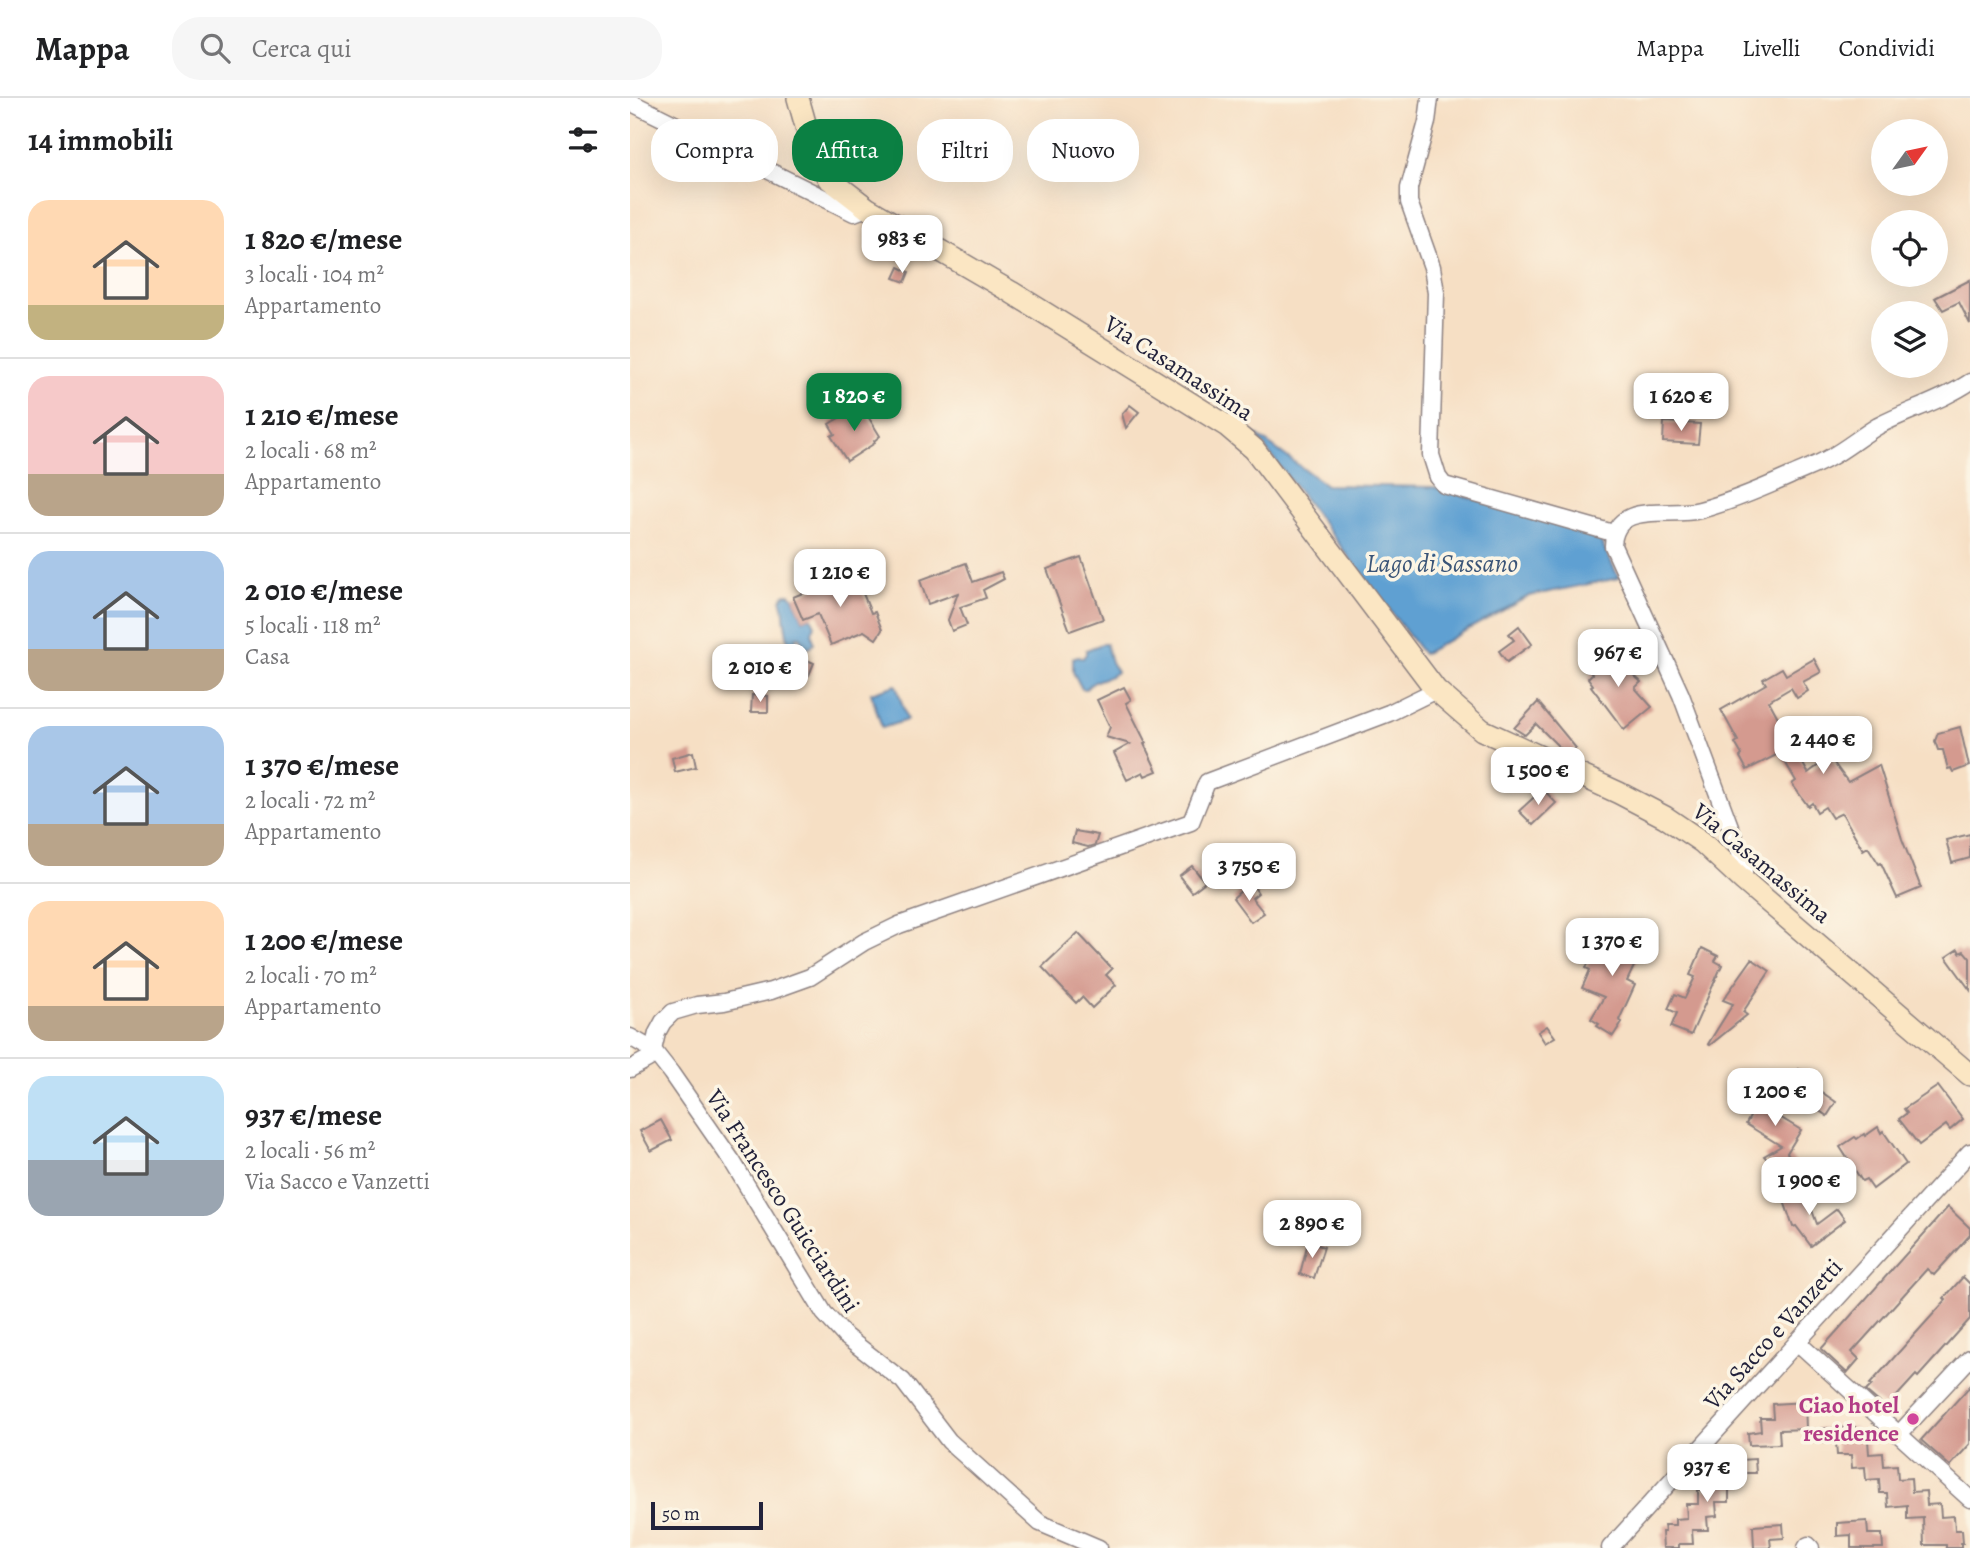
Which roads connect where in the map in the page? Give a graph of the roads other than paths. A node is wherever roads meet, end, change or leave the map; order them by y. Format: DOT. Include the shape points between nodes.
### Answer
graph roads {
  1 [pos="797,98"];
  2 [pos="1430,98"];
  3 [pos="630,102"];
  4 [pos="867,208"];
  5 [pos="1970,382"];
  6 [pos="1613,533"];
  7 [pos="1436,690"];
  8 [pos="1744,881"];
  9 [pos="630,1037"];
  10 [pos="656,1053"];
  11 [pos="630,1069"];
  12 [pos="1970,1075"];
  13 [pos="1970,1152"];
  14 [pos="1797,1342"];
  15 [pos="1970,1358"];
  16 [pos="1899,1434"];
  17 [pos="1970,1499"];
  18 [pos="1099,1548"];
  19 [pos="1610,1548"];
  20 [pos="1806,1548"];
  21 [pos="1811,1548"];
  1 -- 4 [label="main road, Via Casamassima" via="828,178"];
  2 -- 6 [label="street" via="1409,202 1432,267 1436,293 1431,454 1438,477 1444,485"];
  3 -- 4 [label="street" via="854,213"];
  4 -- 7 [label="main road, Via Casamassima" via="1227,426 1254,449"];
  5 -- 6 [label="street" via="1755,492 1698,511 1635,514 1620,522"];
  6 -- 8 [label="street" via="1613,546 1681,695 1744,864"];
  7 -- 8 [label="main road, Via Casamassima" via="1482,730 1665,817 1702,842"];
  7 -- 10 [label="street" via="1389,713 1207,782 1191,822 900,925 810,977 771,991 673,1012 657,1033"];
  8 -- 12 [label="main road, Via Casamassima"];
  9 -- 10 [label="street"];
  10 -- 11 [label="street"];
  10 -- 18 [label="street, Via Francesco Guicciardini" via="732,1161 824,1313 845,1336 903,1381 948,1441 1040,1523"];
  13 -- 14 [label="street, Via Sacco e Vanzetti"];
  14 -- 16 [label="street"];
  14 -- 19 [label="street, Via Sacco e Vanzetti"];
  15 -- 16 [label="street"];
  16 -- 17 [label="street"];
  20 -- 21 [label="street"];
}
